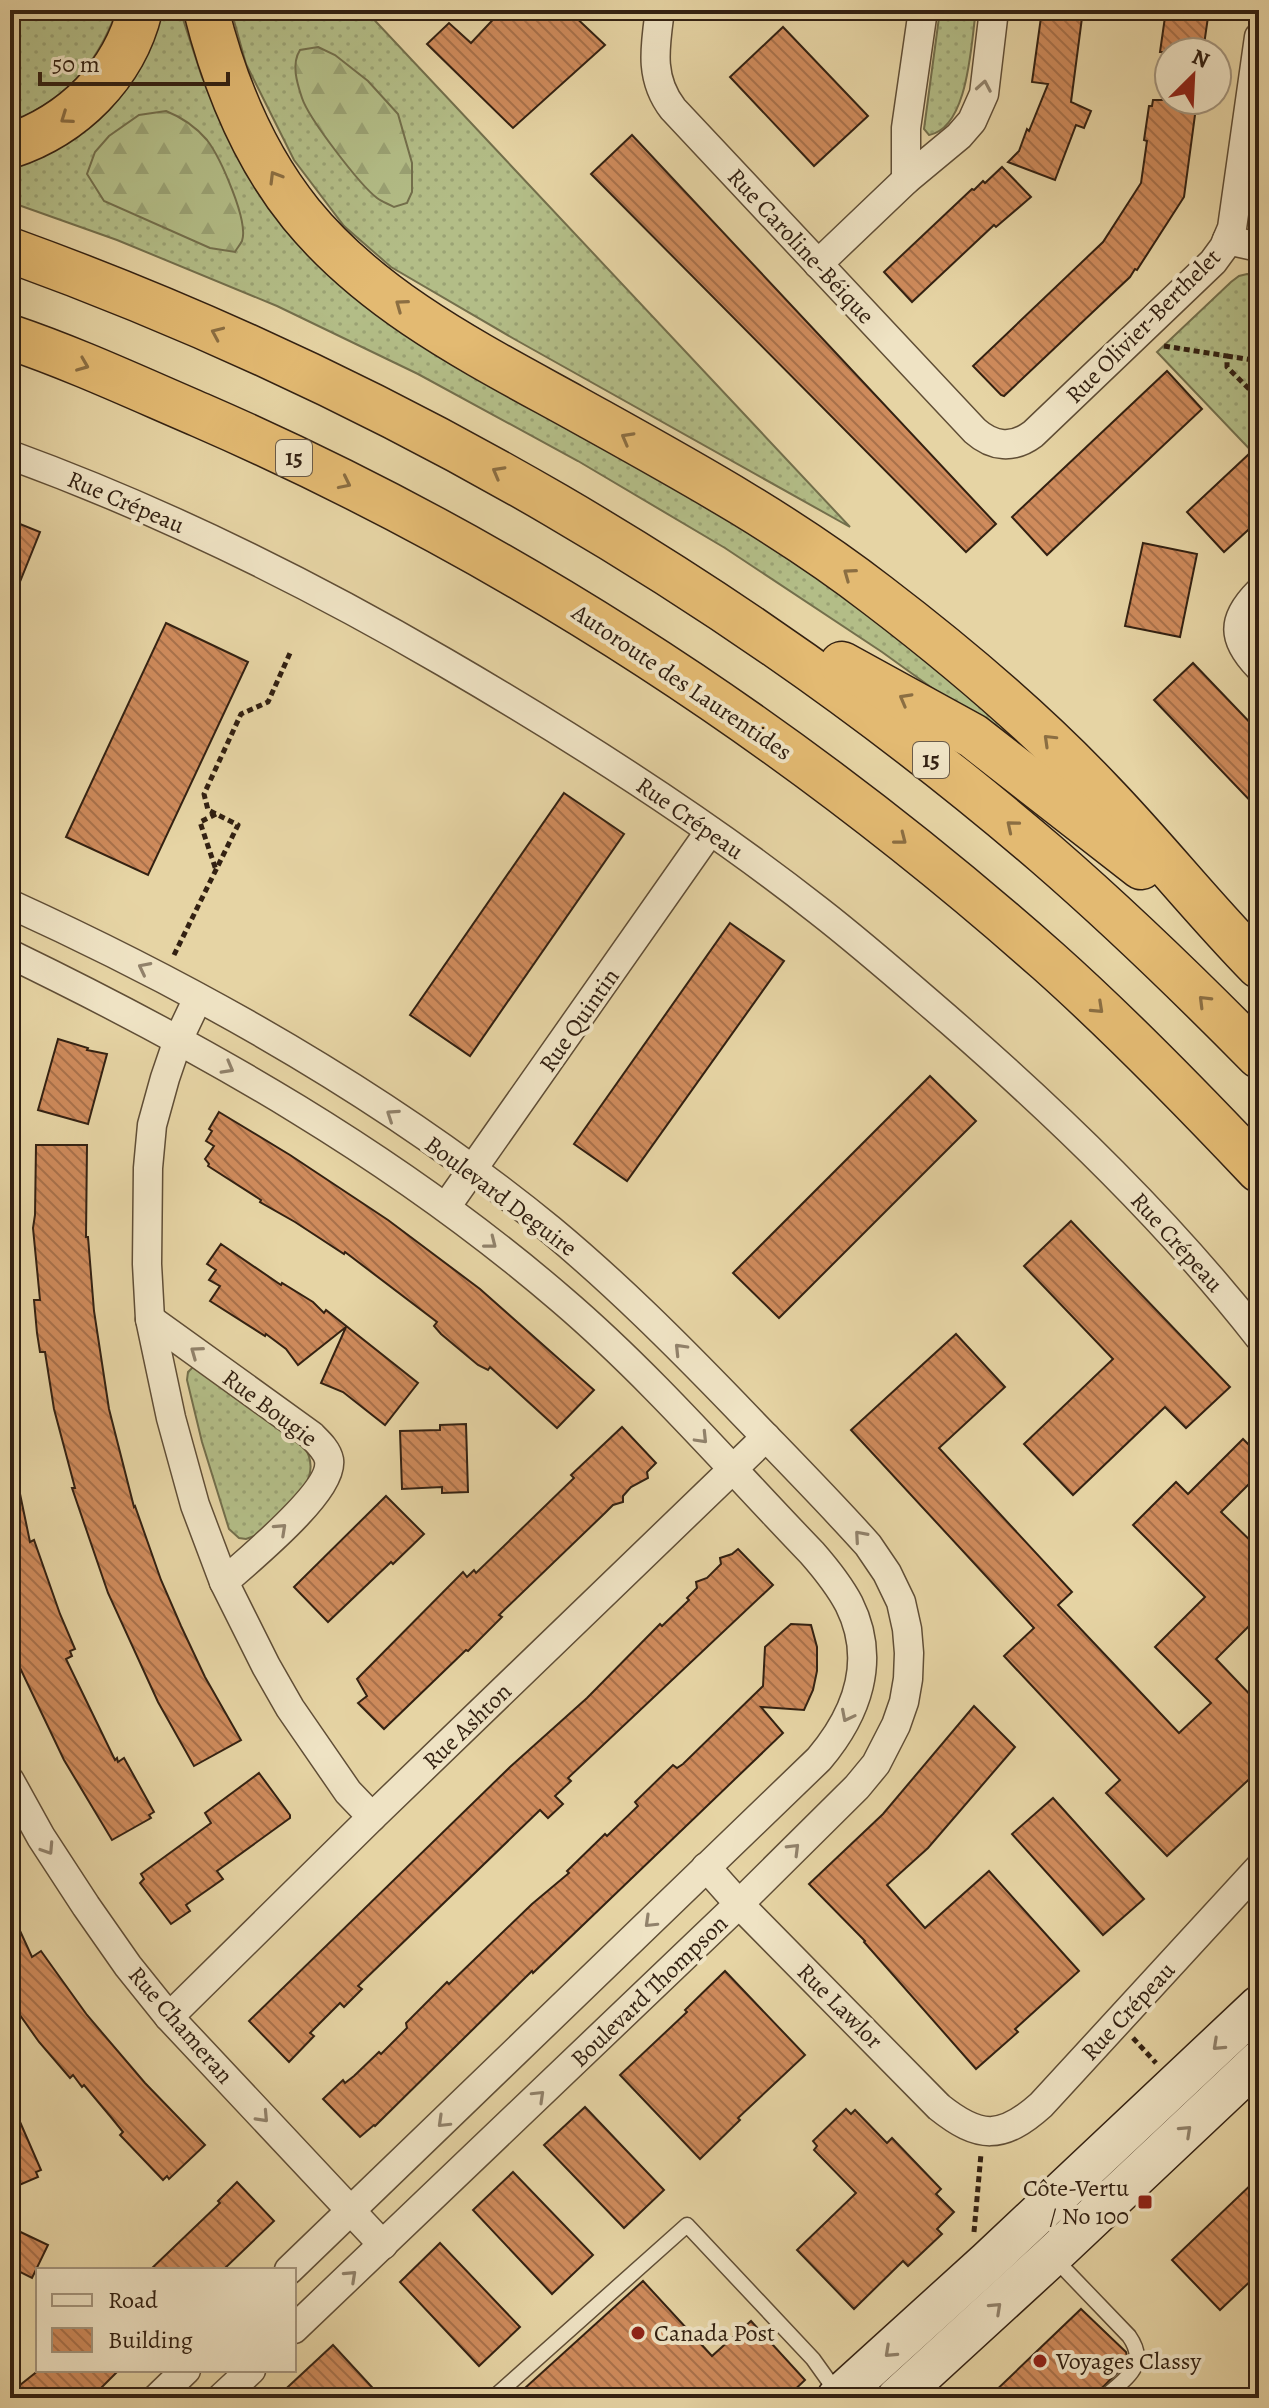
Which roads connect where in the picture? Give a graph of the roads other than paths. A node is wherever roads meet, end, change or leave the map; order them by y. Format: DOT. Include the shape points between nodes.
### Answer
graph roads {
  1 [pos="140,10"];
  2 [pos="206,10"];
  3 [pos="660,10"];
  4 [pos="923,10"];
  5 [pos="994,10"];
  6 [pos="1259,37"];
  7 [pos="10,146"];
  8 [pos="906,180"];
  9 [pos="1227,240"];
  10 [pos="1259,247"];
  11 [pos="10,250"];
  12 [pos="818,264"];
  13 [pos="10,337"];
  14 [pos="1009,444"];
  15 [pos="10,455"];
  16 [pos="566,511"];
  17 [pos="1259,592"];
  18 [pos="1259,667"];
  19 [pos="710,831"];
  20 [pos="10,904"];
  21 [pos="1245,952"];
  22 [pos="10,954"];
  23 [pos="198,998"];
  24 [pos="178,1040"];
  25 [pos="1259,1056"];
  26 [pos="1252,1166"];
  27 [pos="473,1171"];
  28 [pos="446,1207"];
  29 [pos="150,1319"];
  30 [pos="1259,1337"];
  31 [pos="766,1437"];
  32 [pos="734,1470"];
  33 [pos="224,1582"];
  34 [pos="901,1602"];
  35 [pos="860,1641"];
  36 [pos="10,1781"];
  37 [pos="372,1817"];
  38 [pos="706,1867"];
  39 [pos="1259,1868"];
  40 [pos="739,1904"];
  41 [pos="1259,2006"];
  42 [pos="169,2017"];
  43 [pos="1259,2061"];
  44 [pos="982,2141"];
  45 [pos="350,2211"];
  46 [pos="383,2245"];
  47 [pos="1052,2256"];
  48 [pos="291,2268"];
  49 [pos="296,2327"];
  50 [pos="938,2361"];
  51 [pos="184,2372"];
  52 [pos="249,2372"];
  53 [pos="157,2398"];
  54 [pos="221,2398"];
  55 [pos="493,2398"];
  56 [pos="839,2398"];
  57 [pos="897,2398"];
  58 [pos="925,2398"];
  59 [pos="1104,2398"];
  1 -- 7 [label="highway, one-way" via="123,53 83,105 44,132"];
  21 -- 2 [label="highway, one-way" via="1060,751 966,665 875,593 750,508 420,320 357,271 300,213 272,172 237,102"];
  3 -- 12 [label="street, Rue Caroline-Béique" via="655,69 665,100"];
  4 -- 8 [label="street" via="906,128"];
  8 -- 5 [label="street, one-way" via="959,136 977,113"];
  6 -- 9 [label="street, Rue Olivier-Berthelet"];
  8 -- 12 [label="street"];
  9 -- 10 [label="street"];
  9 -- 14 [label="street, Rue Olivier-Berthelet" via="1213,262 1044,423 1026,439"];
  16 -- 11 [label="highway, 15, one-way" via="310,376 169,311"];
  12 -- 14 [label="street, Rue Caroline-Béique" via="975,431"];
  13 -- 26 [label="highway, Autoroute des Laurentides / 15, one-way" via="242,433 386,503 554,597 661,665 799,761 967,892 1100,1010"];
  15 -- 19 [label="street, Rue Crépeau" via="252,557 384,627 529,711"];
  21 -- 16 [label="highway, one-way" via="973,736"];
  25 -- 16 [label="highway, 15, one-way" via="1090,894 924,754 782,650"];
  17 -- 18 [label="street" via="1245,606 1238,628 1244,650"];
  19 -- 27 [label="street, Rue Quintin"];
  19 -- 30 [label="street, Rue Crépeau" via="817,909 1077,1136 1153,1213"];
  23 -- 20 [label="street, Boulevard Deguire, one-way"];
  22 -- 24 [label="street, Boulevard Deguire"];
  23 -- 24 [label="street"];
  27 -- 23 [label="street, Boulevard Deguire, one-way" via="360,1093"];
  24 -- 28 [label="street, Boulevard Deguire, one-way" via="314,1118"];
  24 -- 29 [label="street" via="152,1125 149,1154"];
  27 -- 28 [label="street, Rue Quintin"];
  31 -- 27 [label="street, Boulevard Deguire, one-way" via="622,1293"];
  28 -- 32 [label="street, Boulevard Deguire, one-way" via="613,1347"];
  29 -- 33 [label="street" via="195,1505"];
  33 -- 29 [label="street, Rue Bougie, one-way" via="308,1504 323,1484 329,1459 311,1435"];
  31 -- 32 [label="street, Rue Ashton"];
  34 -- 31 [label="street, Boulevard Deguire, one-way" via="868,1545"];
  32 -- 35 [label="street, Boulevard Deguire" via="835,1580 850,1606"];
  32 -- 37 [label="street, Rue Ashton"];
  33 -- 37 [label="street" via="290,1708 348,1792"];
  40 -- 34 [label="street, Boulevard Thompson, one-way" via="876,1764 896,1725 908,1679"];
  35 -- 38 [label="street, Boulevard Thompson, one-way" via="858,1695 834,1741"];
  36 -- 42 [label="street, Rue Chameran, one-way" via="86,1906"];
  37 -- 42 [label="street, Rue Ashton"];
  38 -- 40 [label="street, Rue Lawlor"];
  38 -- 45 [label="street, Boulevard Thompson, one-way"];
  39 -- 44 [label="street, Rue Crépeau" via="1041,2105"];
  40 -- 44 [label="street, Rue Lawlor" via="939,2107"];
  46 -- 40 [label="street, Boulevard Thompson, one-way"];
  41 -- 56 [label="main road, one-way"];
  42 -- 45 [label="street, Rue Chameran, one-way"];
  47 -- 43 [label="main road, one-way"];
  45 -- 46 [label="street, Rue Chameran"];
  45 -- 48 [label="street, Boulevard Thompson"];
  49 -- 46 [label="street, Boulevard Thompson, one-way"];
  50 -- 47 [label="main road, one-way"];
  47 -- 59 [label="lane" via="1138,2351 1133,2370"];
  50 -- 57 [label="main road"];
  50 -- 58 [label="main road"];
  51 -- 53 [label="street"];
  52 -- 54 [label="street"];
  55 -- 56 [label="lane" via="687,2225 813,2359"];
}
